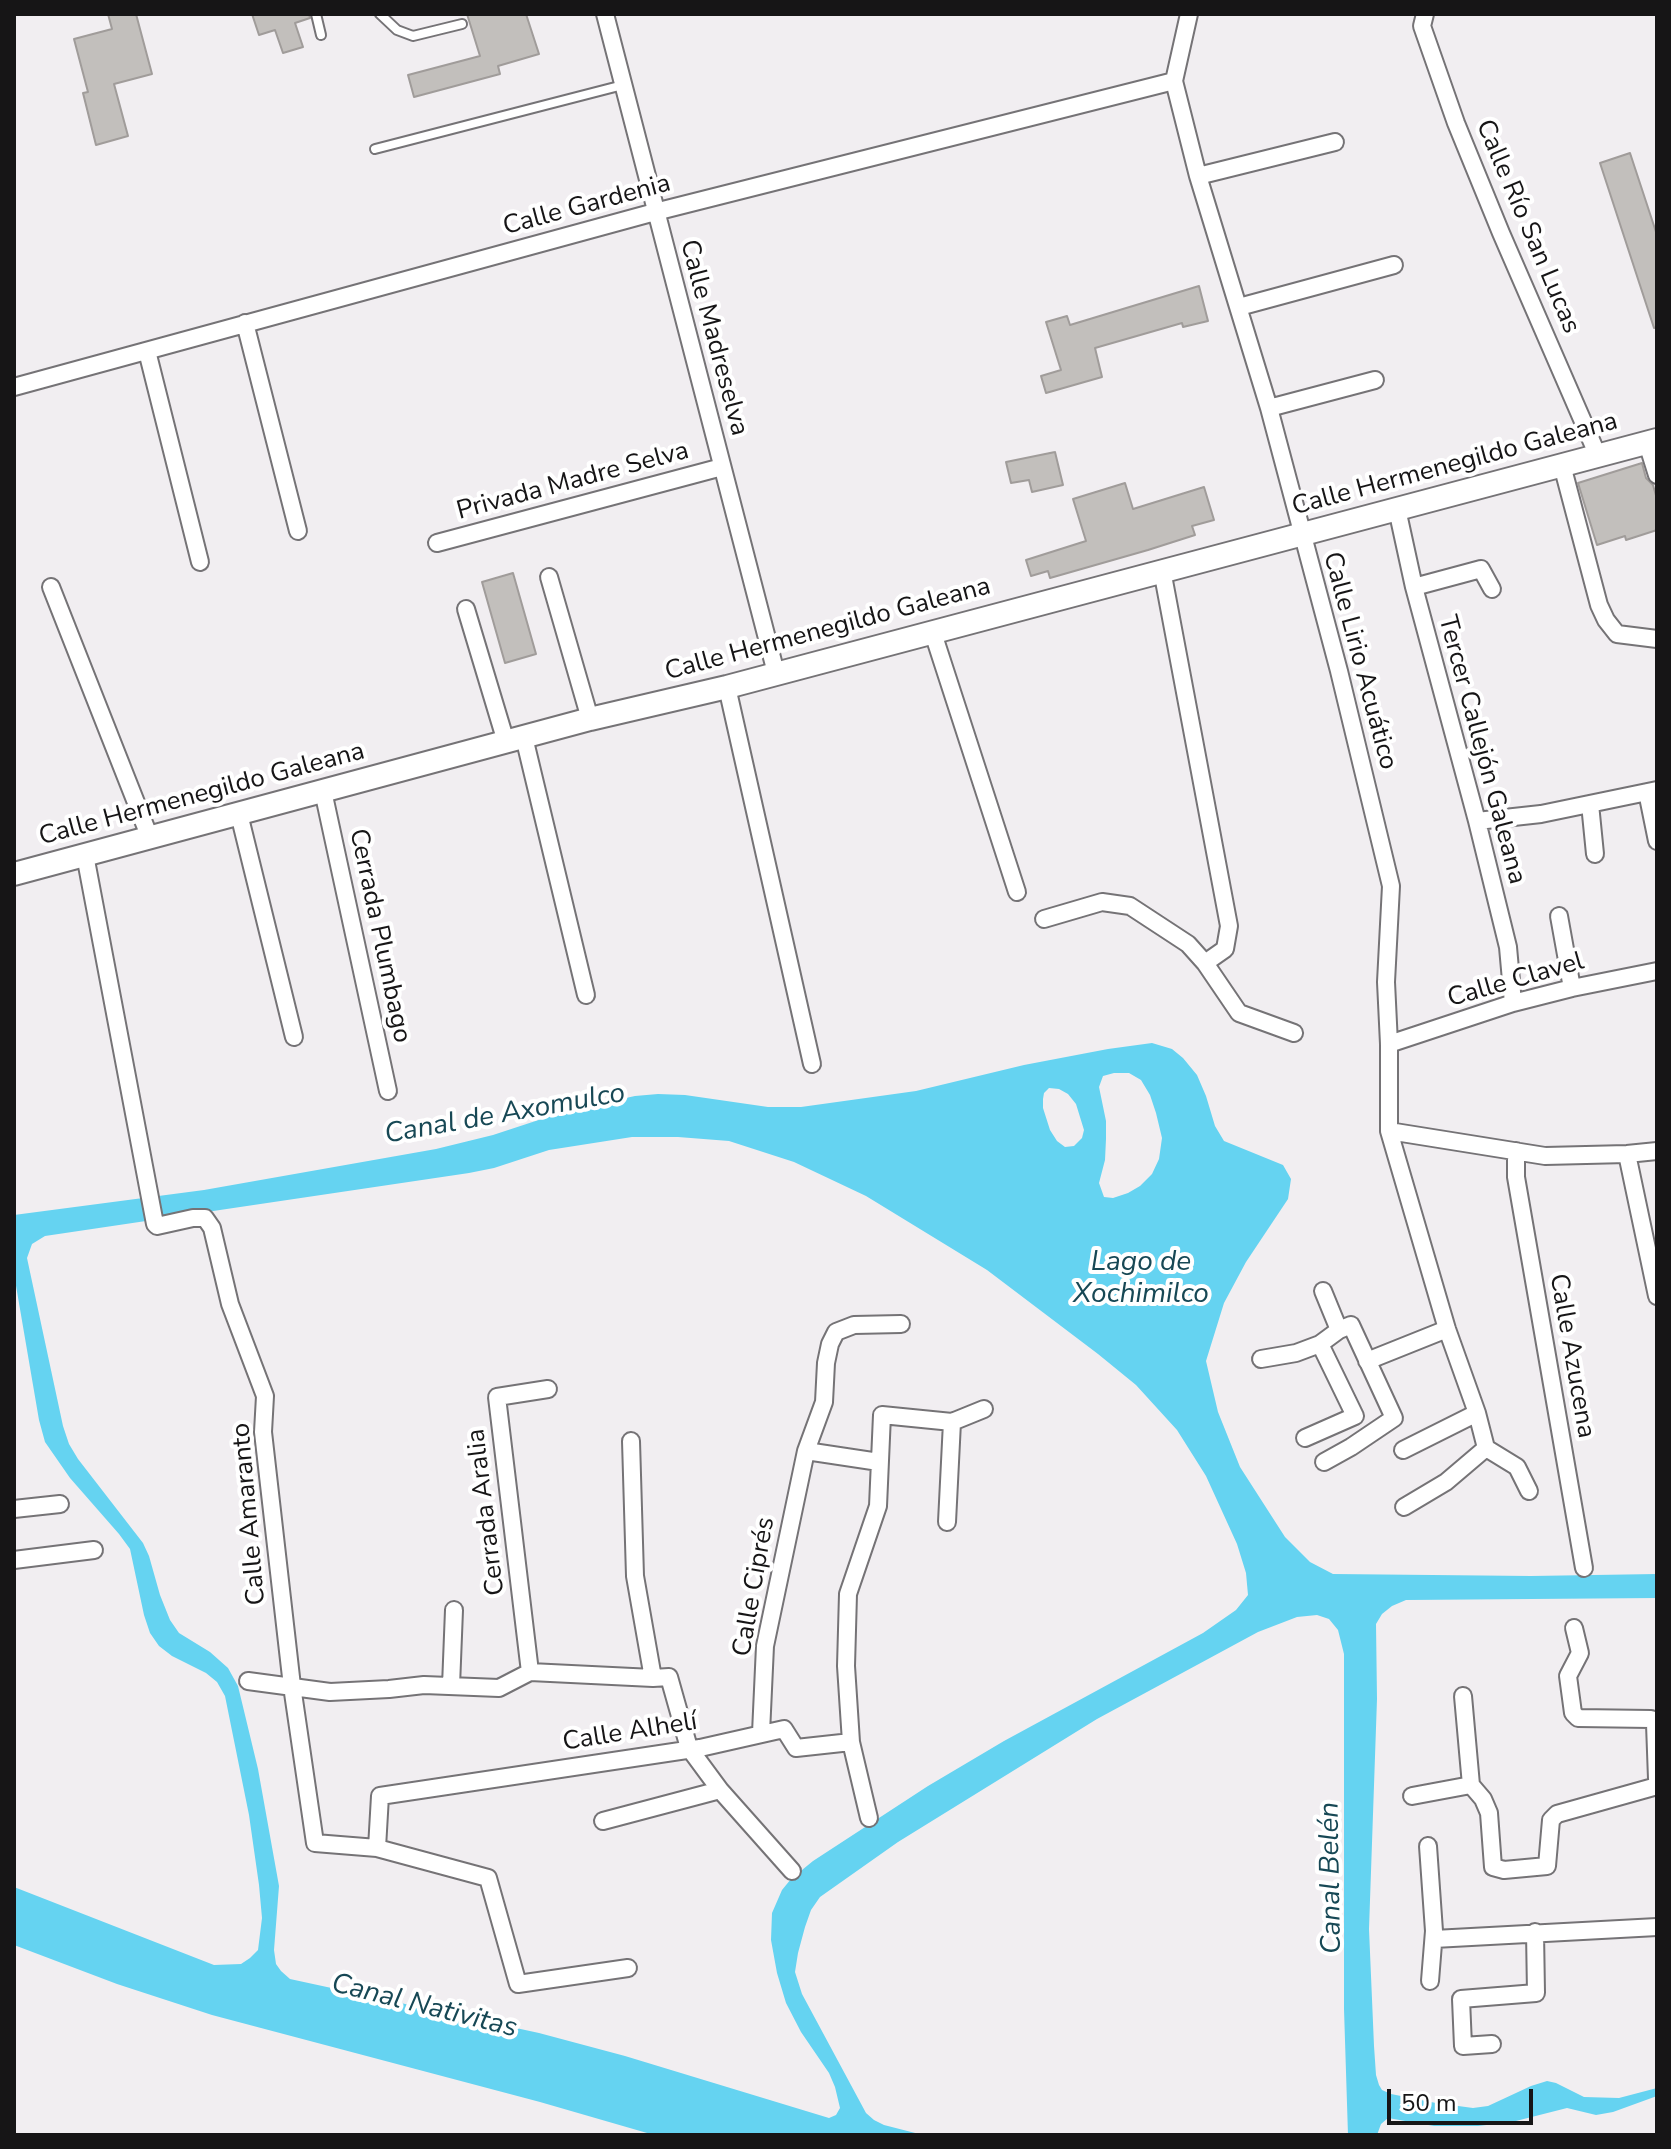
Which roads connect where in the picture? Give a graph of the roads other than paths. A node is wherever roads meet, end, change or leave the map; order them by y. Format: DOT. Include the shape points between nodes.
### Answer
graph roads {
  1 [pos="316,14"];
  2 [pos="380,14"];
  3 [pos="605,14"];
  4 [pos="1189,14"];
  5 [pos="1425,14"];
  6 [pos="462,24"];
  7 [pos="321,35"];
  8 [pos="1174,81"];
  9 [pos="624,85"];
  10 [pos="1335,142"];
  11 [pos="375,149"];
  12 [pos="1198,176"];
  13 [pos="655,212"];
  14 [pos="1394,265"];
  15 [pos="1239,307"];
  16 [pos="245,323"];
  17 [pos="147,351"];
  18 [pos="1375,380"];
  19 [pos="14,387"];
  20 [pos="1269,408"];
  21 [pos="1652,442"];
  22 [pos="1598,456"];
  23 [pos="1562,465"];
  24 [pos="722,467"];
  25 [pos="1657,475"];
  26 [pos="1397,509"];
  27 [pos="298,531"];
  28 [pos="1301,534"];
  29 [pos="437,543"];
  30 [pos="200,562"];
  31 [pos="1162,570"];
  32 [pos="549,577"];
  33 [pos="51,587"];
  34 [pos="1414,587"];
  35 [pos="1492,589"];
  36 [pos="466,609"];
  37 [pos="933,633"];
  38 [pos="1657,639"];
  39 [pos="776,673"];
  40 [pos="727,687"];
  41 [pos="590,719"];
  42 [pos="515,739"];
  43 [pos="323,791"];
  44 [pos="1652,791"];
  45 [pos="1590,804"];
  46 [pos="239,814"];
  47 [pos="1477,821"];
  48 [pos="150,838"];
  49 [pos="1657,841"];
  50 [pos="1595,854"];
  51 [pos="85,855"];
  52 [pos="14,874"];
  53 [pos="1017,892"];
  54 [pos="1559,916"];
  55 [pos="1044,919"];
  56 [pos="1205,963"];
  57 [pos="1657,971"];
  58 [pos="1572,988"];
  59 [pos="586,995"];
  60 [pos="1513,1003"];
  61 [pos="1294,1033"];
  62 [pos="294,1037"];
  63 [pos="1389,1044"];
  64 [pos="812,1064"];
  65 [pos="388,1091"];
  66 [pos="1389,1131"];
  67 [pos="1516,1151"];
  68 [pos="1657,1151"];
  69 [pos="1627,1154"];
  70 [pos="1323,1291"];
  71 [pos="1657,1296"];
  72 [pos="901,1324"];
  73 [pos="1447,1329"];
  74 [pos="1339,1330"];
  75 [pos="1320,1344"];
  76 [pos="1261,1359"];
  77 [pos="1367,1361"];
  78 [pos="548,1389"];
  79 [pos="984,1409"];
  80 [pos="1477,1413"];
  81 [pos="952,1422"];
  82 [pos="1305,1438"];
  83 [pos="631,1441"];
  84 [pos="1486,1448"];
  85 [pos="1403,1450"];
  86 [pos="806,1451"];
  87 [pos="879,1462"];
  88 [pos="1324,1462"];
  89 [pos="1529,1491"];
  90 [pos="60,1504"];
  91 [pos="1404,1507"];
  92 [pos="14,1509"];
  93 [pos="947,1522"];
  94 [pos="94,1550"];
  95 [pos="14,1560"];
  96 [pos="1584,1568"];
  97 [pos="454,1610"];
  98 [pos="1574,1628"];
  99 [pos="530,1672"];
  100 [pos="653,1678"];
  101 [pos="248,1681"];
  102 [pos="292,1686"];
  103 [pos="451,1686"];
  104 [pos="1463,1696"];
  105 [pos="761,1733"];
  106 [pos="851,1742"];
  107 [pos="689,1748"];
  108 [pos="1657,1779"];
  109 [pos="1471,1785"];
  110 [pos="1657,1786"];
  111 [pos="720,1790"];
  112 [pos="1412,1796"];
  113 [pos="869,1818"];
  114 [pos="603,1821"];
  115 [pos="1428,1846"];
  116 [pos="377,1848"];
  117 [pos="792,1871"];
  118 [pos="1657,1927"];
  119 [pos="1535,1932"];
  120 [pos="1434,1939"];
  121 [pos="628,1968"];
  122 [pos="1430,1981"];
  123 [pos="1492,2044"];
  1 -- 7 [label="lane"];
  2 -- 6 [label="lane" via="413,36"];
  3 -- 9 [label="street, Calle Madreselva"];
  4 -- 8 [label="street, Calle Lirio Acuático"];
  5 -- 22 [label="street, Calle Río San Lucas" via="1422,26 1456,123"];
  8 -- 12 [label="street, Calle Lirio Acuático"];
  8 -- 13 [label="street, Calle Gardenia"];
  9 -- 11 [label="lane"];
  9 -- 13 [label="street, Calle Madreselva"];
  10 -- 12 [label="street"];
  12 -- 15 [label="street, Calle Lirio Acuático"];
  13 -- 16 [label="street, Calle Gardenia"];
  13 -- 24 [label="street, Calle Madreselva"];
  14 -- 15 [label="street"];
  15 -- 20 [label="street, Calle Lirio Acuático"];
  16 -- 17 [label="street, Calle Gardenia"];
  16 -- 27 [label="street"];
  17 -- 19 [label="street, Calle Gardenia"];
  17 -- 30 [label="street"];
  18 -- 20 [label="street"];
  20 -- 28 [label="street, Calle Lirio Acuático"];
  21 -- 22 [label="street, Calle Hermenegildo Galeana"];
  21 -- 25 [label="street"];
  22 -- 23 [label="street, Calle Hermenegildo Galeana"];
  23 -- 26 [label="street, Calle Hermenegildo Galeana"];
  23 -- 38 [label="street" via="1606,620 1617,634"];
  24 -- 29 [label="street, Privada Madre Selva"];
  24 -- 39 [label="street, Calle Madreselva"];
  26 -- 28 [label="street, Calle Hermenegildo Galeana"];
  26 -- 34 [label="street, Tercer Callejón Galeana"];
  28 -- 31 [label="street, Calle Hermenegildo Galeana"];
  28 -- 63 [label="street, Calle Lirio Acuático" via="1391,886"];
  31 -- 37 [label="street, Calle Hermenegildo Galeana"];
  31 -- 56 [label="street" via="1229,926 1225,949"];
  32 -- 41 [label="street"];
  33 -- 48 [label="street"];
  34 -- 35 [label="street" via="1481,569"];
  34 -- 47 [label="street, Tercer Callejón Galeana"];
  36 -- 42 [label="street"];
  37 -- 39 [label="street, Calle Hermenegildo Galeana"];
  37 -- 53 [label="street"];
  39 -- 40 [label="street, Calle Hermenegildo Galeana"];
  40 -- 41 [label="street, Calle Hermenegildo Galeana"];
  40 -- 64 [label="street"];
  41 -- 42 [label="street, Calle Hermenegildo Galeana"];
  42 -- 43 [label="street, Calle Hermenegildo Galeana"];
  42 -- 59 [label="street"];
  43 -- 46 [label="street, Calle Hermenegildo Galeana"];
  43 -- 65 [label="street, Cerrada Plumbago"];
  44 -- 45 [label="street"];
  44 -- 49 [label="street"];
  45 -- 47 [label="street"];
  45 -- 50 [label="street"];
  46 -- 48 [label="street, Calle Hermenegildo Galeana"];
  46 -- 62 [label="street"];
  47 -- 60 [label="street, Tercer Callejón Galeana" via="1508,947"];
  48 -- 51 [label="street, Calle Hermenegildo Galeana"];
  51 -- 52 [label="street, Calle Hermenegildo Galeana"];
  51 -- 102 [label="street, Calle Amaranto" via="154,1222 157,1226 205,1218 212,1228 230,1304 265,1396 263,1432"];
  54 -- 58 [label="street"];
  55 -- 56 [label="street" via="1102,902 1130,906 1188,944"];
  56 -- 61 [label="street" via="1239,1013"];
  57 -- 58 [label="street, Calle Clavel"];
  58 -- 60 [label="street, Calle Clavel"];
  60 -- 63 [label="street, Calle Clavel"];
  63 -- 66 [label="street, Calle Lirio Acuático"];
  66 -- 67 [label="street"];
  66 -- 73 [label="street, Calle Lirio Acuático"];
  67 -- 69 [label="street" via="1545,1156"];
  67 -- 96 [label="street, Calle Azucena" via="1516,1177"];
  68 -- 69 [label="street"];
  69 -- 71 [label="street"];
  70 -- 74 [label="street"];
  72 -- 86 [label="street, Calle Ciprés" via="854,1325 836,1332 826,1363 824,1402"];
  73 -- 77 [label="street"];
  73 -- 80 [label="street, Calle Lirio Acuático"];
  74 -- 75 [label="street"];
  74 -- 77 [label="street" via="1351,1325"];
  75 -- 76 [label="street"];
  75 -- 82 [label="street" via="1355,1416"];
  77 -- 88 [label="street" via="1394,1418"];
  78 -- 99 [label="street, Cerrada Aralia" via="497,1397"];
  79 -- 81 [label="street"];
  80 -- 84 [label="street, Calle Lirio Acuático"];
  80 -- 85 [label="street"];
  81 -- 87 [label="street" via="882,1415"];
  81 -- 93 [label="street"];
  83 -- 100 [label="street" via="635,1576"];
  84 -- 89 [label="street" via="1517,1467"];
  84 -- 91 [label="street" via="1446,1482"];
  86 -- 87 [label="street"];
  86 -- 105 [label="street, Calle Ciprés" via="765,1646"];
  87 -- 106 [label="street" via="878,1506 848,1594"];
  90 -- 92 [label="street"];
  94 -- 95 [label="street"];
  97 -- 103 [label="street"];
  98 -- 108 [label="street" via="1580,1653 1568,1676 1573,1713 1578,1718 1651,1719"];
  99 -- 100 [label="street"];
  99 -- 103 [label="street" via="499,1688"];
  100 -- 107 [label="street" via="669,1677"];
  101 -- 102 [label="street"];
  102 -- 103 [label="street" via="330,1692"];
  102 -- 116 [label="street, Calle Amaranto" via="315,1843"];
  104 -- 109 [label="street"];
  105 -- 106 [label="street" via="784,1729 796,1748"];
  105 -- 107 [label="street, Calle Alhelí"];
  106 -- 113 [label="street"];
  107 -- 111 [label="street"];
  107 -- 116 [label="street, Calle Alhelí" via="380,1796"];
  109 -- 110 [label="street" via="1489,1813 1493,1867 1504,1870 1547,1866 1551,1820 1557,1814"];
  109 -- 112 [label="street"];
  111 -- 114 [label="street"];
  111 -- 117 [label="street"];
  115 -- 120 [label="street"];
  116 -- 121 [label="street, Calle Amaranto" via="488,1878 518,1984"];
  118 -- 119 [label="street"];
  119 -- 120 [label="street"];
  119 -- 123 [label="street" via="1536,1993 1461,1999 1463,2046"];
  120 -- 122 [label="street"];
}
